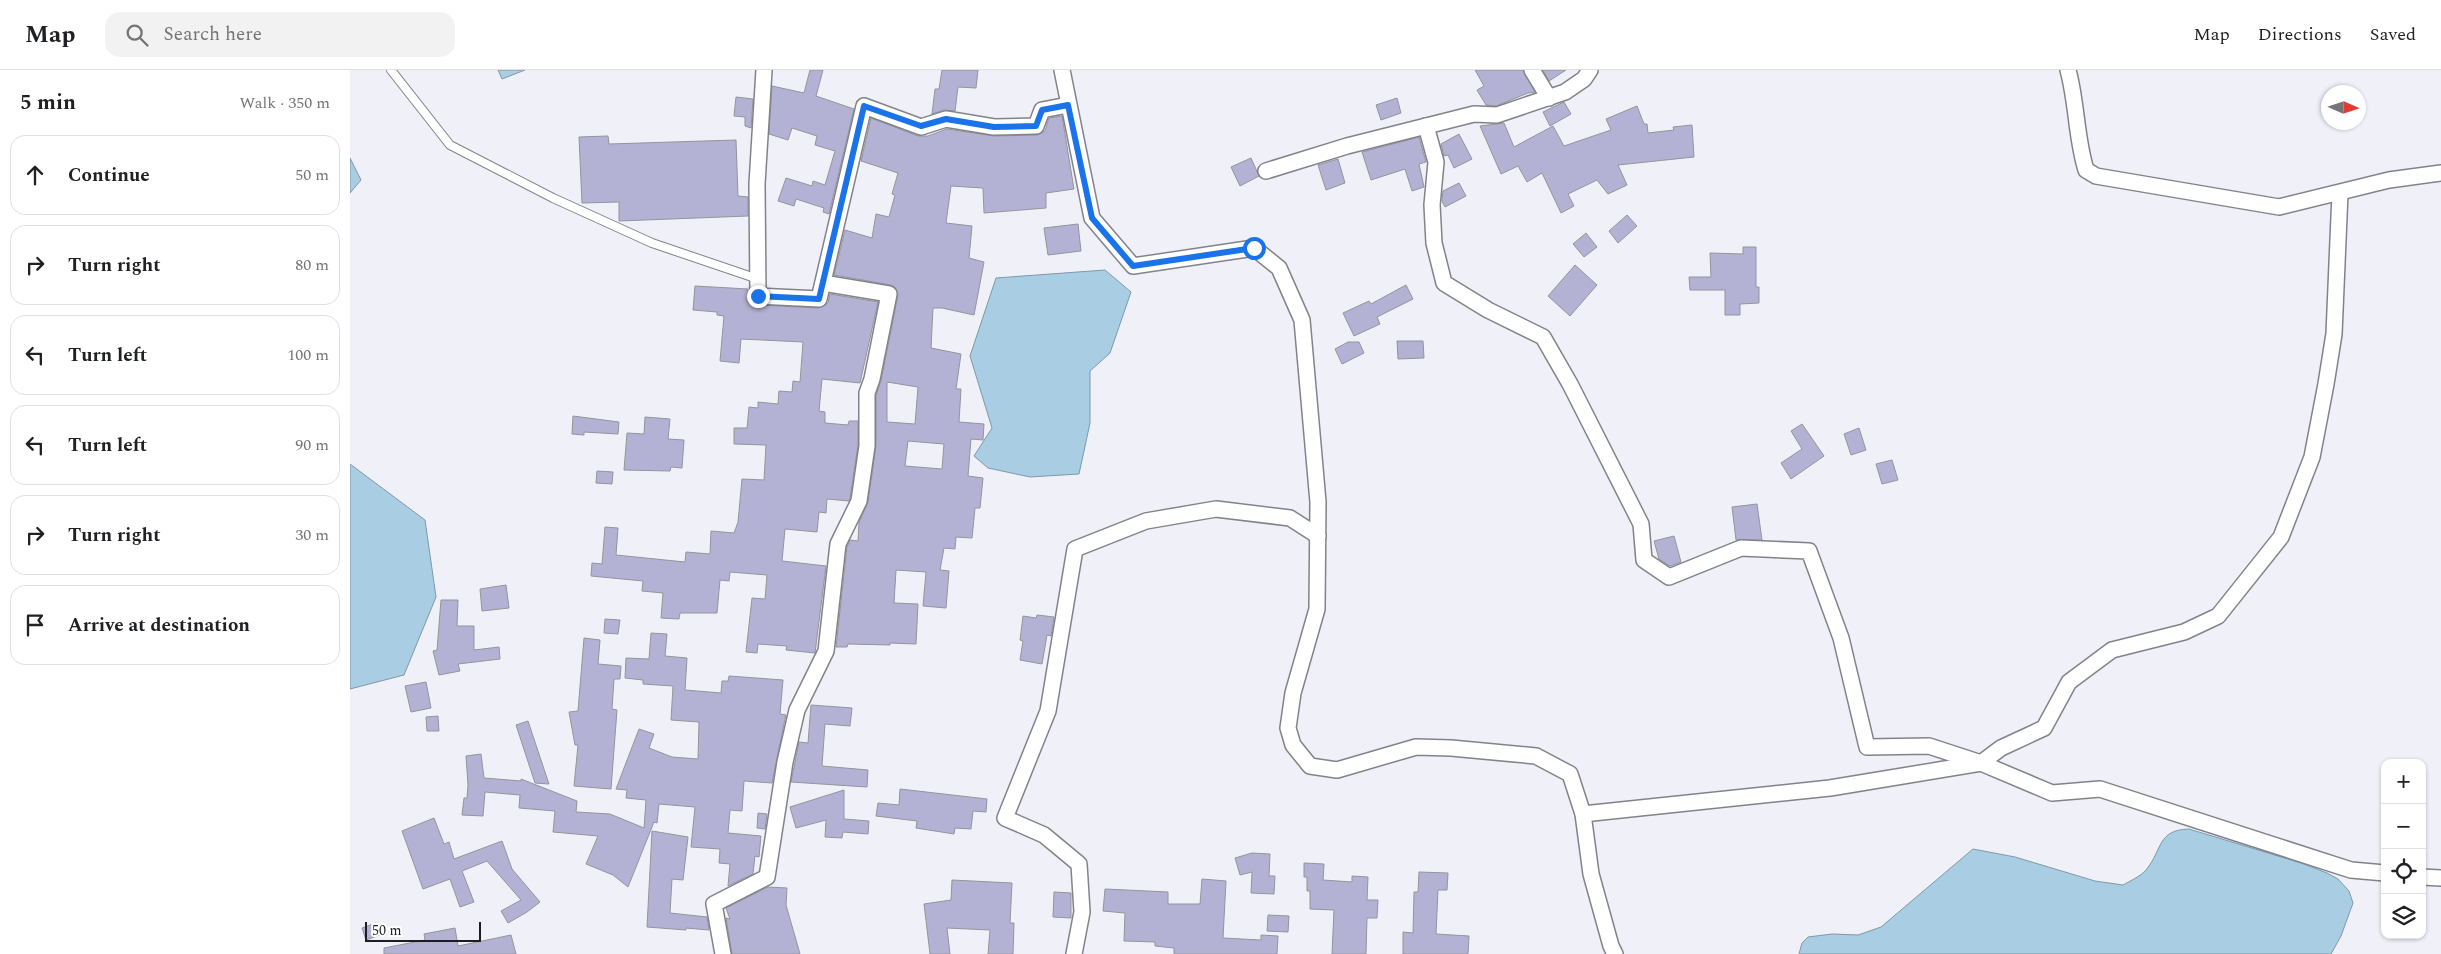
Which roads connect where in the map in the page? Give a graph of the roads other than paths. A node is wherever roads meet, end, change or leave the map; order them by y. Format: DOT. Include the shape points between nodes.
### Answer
graph roads {
  1 [pos="391,70"];
  2 [pos="764,70"];
  3 [pos="1062,70"];
  4 [pos="1532,70"];
  5 [pos="1590,70"];
  6 [pos="2068,70"];
  7 [pos="1549,98"];
  8 [pos="1068,105"];
  9 [pos="1426,126"];
  10 [pos="1266,171"];
  11 [pos="2441,173"];
  12 [pos="2340,193"];
  13 [pos="758,279"];
  14 [pos="823,283"];
  15 [pos="1318,536"];
  16 [pos="1981,763"];
  17 [pos="1583,814"];
  18 [pos="2381,873"];
  19 [pos="2426,876"];
  20 [pos="2441,878"];
  21 [pos="724,954"];
  22 [pos="1074,954"];
  23 [pos="1615,954"];
  1 -- 13 [label="lane" via="450,145 553,198 652,243"];
  2 -- 13 [label="street" via="757,184"];
  3 -- 8 [label="street"];
  4 -- 7 [label="street"];
  5 -- 7 [label="street" via="1584,79 1565,92"];
  6 -- 12 [label="street" via="2081,153 2086,170 2096,176 2279,207"];
  7 -- 9 [label="street" via="1498,115 1474,114"];
  8 -- 14 [label="street" via="1042,110 1036,126 994,127 946,119 921,126 864,106"];
  8 -- 15 [label="street" via="1092,218 1133,266 1254,248 1278,268 1302,320 1318,502"];
  9 -- 10 [label="street"];
  9 -- 16 [label="street" via="1436,162 1432,205 1434,244 1444,283 1488,310 1543,336 1641,524 1644,560 1669,577 1741,548 1809,551 1840,638 1867,747 1929,746"];
  11 -- 12 [label="street" via="2389,180"];
  12 -- 16 [label="street" via="2334,334 2326,384 2312,457 2281,538 2218,616 2184,632 2112,650 2069,682 2044,728 2001,748"];
  13 -- 14 [label="street" via="758,296 819,299"];
  14 -- 21 [label="street" via="889,294 872,379 866,393 867,446 859,501 838,544 826,651 797,710 785,762 767,877 714,904"];
  15 -- 17 [label="street" via="1317,609 1293,693 1288,728 1293,745 1310,766 1337,770 1416,747 1536,756 1570,774"];
  15 -- 22 [label="street" via="1290,518 1216,508 1146,521 1075,549 1048,711 1005,818 1044,835 1080,864 1082,912"];
  16 -- 17 [label="street" via="1830,788"];
  16 -- 18 [label="street" via="2052,793 2100,789 2351,870"];
  17 -- 23 [label="street" via="1591,874"];
  19 -- 20 [label="street"];
}
